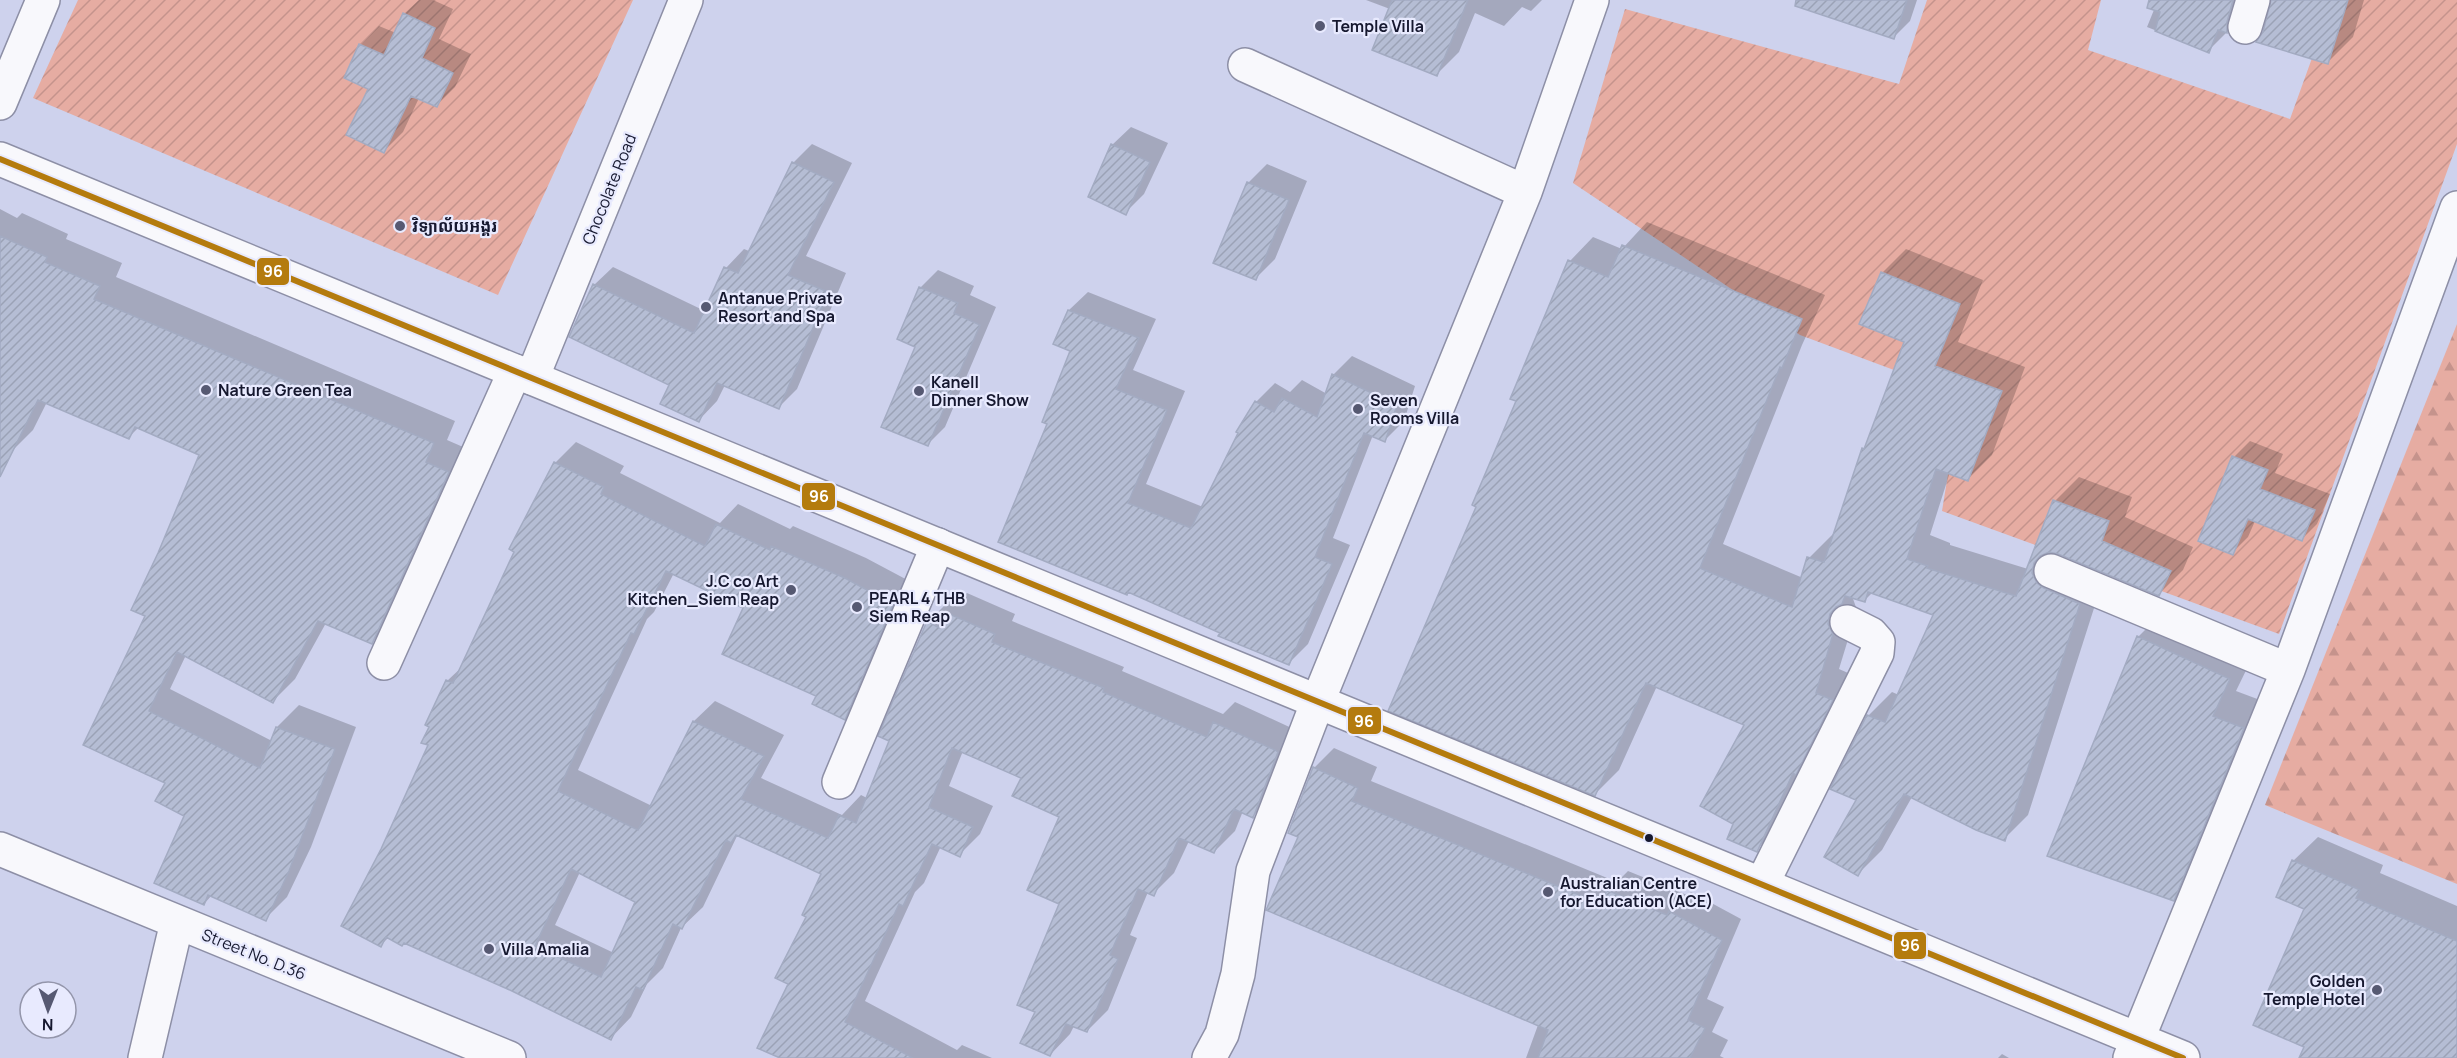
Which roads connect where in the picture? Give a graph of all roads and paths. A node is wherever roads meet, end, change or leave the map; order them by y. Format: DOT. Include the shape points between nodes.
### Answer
graph roads {
  1 [pos="43,0"];
  2 [pos="686,0"];
  3 [pos="1592,0"];
  4 [pos="1245,64"];
  5 [pos="0,103"];
  6 [pos="0,159"];
  7 [pos="1525,192"];
  8 [pos="2457,208"];
  9 [pos="524,375"];
  10 [pos="938,545"];
  11 [pos="2051,571"];
  12 [pos="1847,622"];
  13 [pos="384,663"];
  14 [pos="2288,670"];
  15 [pos="1318,700"];
  16 [pos="839,782"];
  17 [pos="0,849"];
  18 [pos="1762,884"];
  19 [pos="177,922"];
  20 [pos="2133,1049"];
  21 [pos="145,1058"];
  22 [pos="508,1058"];
  23 [pos="1209,1058"];
  24 [pos="2183,1058"];
  1 -- 5 [label="street"];
  2 -- 9 [label="street, Chocolate Road"];
  3 -- 7 [label="street"];
  4 -- 7 [label="street"];
  6 -- 9 [label="street"];
  7 -- 15 [label="street"];
  8 -- 14 [label="street"];
  9 -- 10 [label="street"];
  9 -- 13 [label="street, Chocolate Road"];
  10 -- 15 [label="street"];
  10 -- 16 [label="street"];
  11 -- 14 [label="street"];
  12 -- 18 [label="street" via="1871,634 1878,642 1877,653"];
  14 -- 20 [label="street"];
  15 -- 18 [label="street"];
  15 -- 23 [label="street" via="1253,871 1238,974 1222,1034"];
  17 -- 19 [label="street, Street No. D.36"];
  18 -- 20 [label="street"];
  19 -- 21 [label="street"];
  19 -- 22 [label="street, Street No. D.36"];
  20 -- 24 [label="street"];
}
